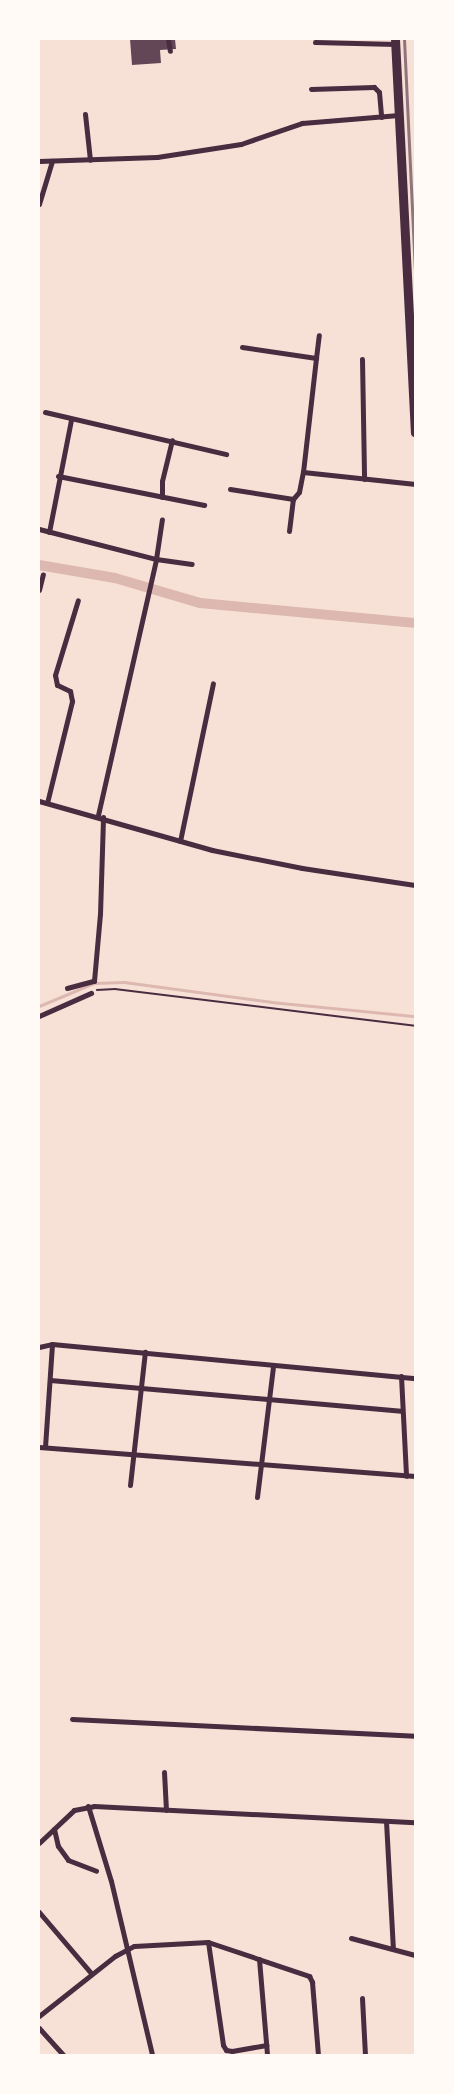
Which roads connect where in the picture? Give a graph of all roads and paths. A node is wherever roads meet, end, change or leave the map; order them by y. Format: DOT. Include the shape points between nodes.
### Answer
graph roads {
  1 [pos="168,39"];
  2 [pos="395,41"];
  3 [pos="315,42"];
  4 [pos="170,51"];
  5 [pos="311,88"];
  6 [pos="85,114"];
  7 [pos="399,116"];
  8 [pos="381,117"];
  9 [pos="90,160"];
  10 [pos="39,161"];
  11 [pos="52,161"];
  12 [pos="39,204"];
  13 [pos="319,335"];
  14 [pos="242,347"];
  15 [pos="316,358"];
  16 [pos="362,359"];
  17 [pos="45,412"];
  18 [pos="71,420"];
  19 [pos="415,432"];
  20 [pos="172,440"];
  21 [pos="226,454"];
  22 [pos="303,472"];
  23 [pos="58,476"];
  24 [pos="364,479"];
  25 [pos="415,484"];
  26 [pos="230,489"];
  27 [pos="162,497"];
  28 [pos="292,499"];
  29 [pos="204,505"];
  30 [pos="162,519"];
  31 [pos="39,529"];
  32 [pos="289,531"];
  33 [pos="49,532"];
  34 [pos="156,559"];
  35 [pos="192,564"];
  36 [pos="43,574"];
  37 [pos="39,590"];
  38 [pos="78,600"];
  39 [pos="213,683"];
  40 [pos="39,801"];
  41 [pos="47,803"];
  42 [pos="101,816"];
  43 [pos="180,841"];
  44 [pos="415,885"];
  45 [pos="67,988"];
  46 [pos="91,993"];
  47 [pos="39,1016"];
  48 [pos="415,1026"];
  49 [pos="52,1344"];
  50 [pos="39,1347"];
  51 [pos="145,1352"];
  52 [pos="273,1366"];
  53 [pos="401,1376"];
  54 [pos="415,1378"];
  55 [pos="50,1380"];
  56 [pos="141,1387"];
  57 [pos="270,1398"];
  58 [pos="401,1411"];
  59 [pos="42,1447"];
  60 [pos="133,1454"];
  61 [pos="262,1462"];
  62 [pos="406,1476"];
  63 [pos="415,1476"];
  64 [pos="130,1485"];
  65 [pos="257,1497"];
  66 [pos="72,1719"];
  67 [pos="415,1736"];
  68 [pos="165,1772"];
  69 [pos="88,1806"];
  70 [pos="166,1810"];
  71 [pos="386,1821"];
  72 [pos="415,1822"];
  73 [pos="54,1829"];
  74 [pos="39,1843"];
  75 [pos="96,1870"];
  76 [pos="39,1912"];
  77 [pos="351,1938"];
  78 [pos="208,1942"];
  79 [pos="393,1949"];
  80 [pos="125,1950"];
  81 [pos="415,1955"];
  82 [pos="259,1959"];
  83 [pos="92,1973"];
  84 [pos="362,1998"];
  85 [pos="39,2015"];
  86 [pos="39,2028"];
  87 [pos="266,2045"];
  88 [pos="63,2055"];
  89 [pos="152,2055"];
  90 [pos="267,2055"];
  91 [pos="318,2055"];
  92 [pos="365,2055"];
  1 -- 4 [label="street"];
  2 -- 3 [label="street"];
  2 -- 7 [label="highway"];
  5 -- 8 [label="street" via="374,87 379,92"];
  6 -- 9 [label="street"];
  7 -- 8 [label="street"];
  7 -- 19 [label="highway"];
  8 -- 9 [label="street" via="302,123 241,144 157,157"];
  9 -- 11 [label="street"];
  10 -- 11 [label="street"];
  11 -- 12 [label="street"];
  13 -- 15 [label="street"];
  14 -- 15 [label="street"];
  15 -- 22 [label="street"];
  16 -- 24 [label="street"];
  17 -- 18 [label="street"];
  18 -- 20 [label="street"];
  18 -- 23 [label="street"];
  20 -- 21 [label="street"];
  20 -- 27 [label="street"];
  22 -- 24 [label="street"];
  22 -- 28 [label="street" via="299,492"];
  23 -- 27 [label="street"];
  23 -- 33 [label="street"];
  24 -- 25 [label="street"];
  26 -- 28 [label="street"];
  27 -- 29 [label="street"];
  28 -- 32 [label="street"];
  30 -- 34 [label="street"];
  31 -- 33 [label="street"];
  33 -- 34 [label="street"];
  34 -- 35 [label="street"];
  34 -- 42 [label="street"];
  36 -- 37 [label="street"];
  38 -- 41 [label="street" via="55,675 57,685 70,691 72,701"];
  39 -- 43 [label="street"];
  40 -- 41 [label="street"];
  41 -- 42 [label="street"];
  42 -- 43 [label="street"];
  42 -- 45 [label="street" via="100,914 94,981"];
  43 -- 44 [label="street" via="270,862"];
  46 -- 47 [label="street"];
  46 -- 48 [label="path" via="115,989"];
  49 -- 50 [label="street"];
  49 -- 51 [label="street"];
  49 -- 55 [label="street"];
  51 -- 52 [label="street"];
  51 -- 56 [label="street"];
  52 -- 53 [label="street"];
  52 -- 57 [label="street"];
  53 -- 54 [label="street"];
  53 -- 58 [label="street"];
  55 -- 56 [label="street"];
  55 -- 59 [label="street"];
  56 -- 57 [label="street"];
  56 -- 60 [label="street"];
  57 -- 58 [label="street"];
  57 -- 61 [label="street"];
  58 -- 62 [label="street"];
  59 -- 60 [label="street"];
  60 -- 61 [label="street"];
  60 -- 64 [label="street"];
  61 -- 62 [label="street"];
  61 -- 65 [label="street"];
  62 -- 63 [label="street"];
  66 -- 67 [label="street"];
  68 -- 70 [label="street"];
  69 -- 70 [label="street"];
  69 -- 73 [label="street" via="74,1810"];
  69 -- 80 [label="street" via="111,1881"];
  70 -- 71 [label="street"];
  71 -- 72 [label="street"];
  71 -- 79 [label="street"];
  73 -- 74 [label="street"];
  73 -- 75 [label="street" via="58,1846 68,1860"];
  76 -- 83 [label="street"];
  77 -- 79 [label="street"];
  78 -- 80 [label="street" via="134,1946"];
  78 -- 82 [label="street"];
  78 -- 87 [label="street" via="223,2045 232,2051"];
  79 -- 81 [label="street"];
  80 -- 83 [label="street"];
  80 -- 89 [label="street"];
  82 -- 87 [label="street"];
  82 -- 91 [label="street" via="309,1976"];
  83 -- 85 [label="street"];
  84 -- 92 [label="street"];
  86 -- 88 [label="street"];
  87 -- 90 [label="street"];
}
